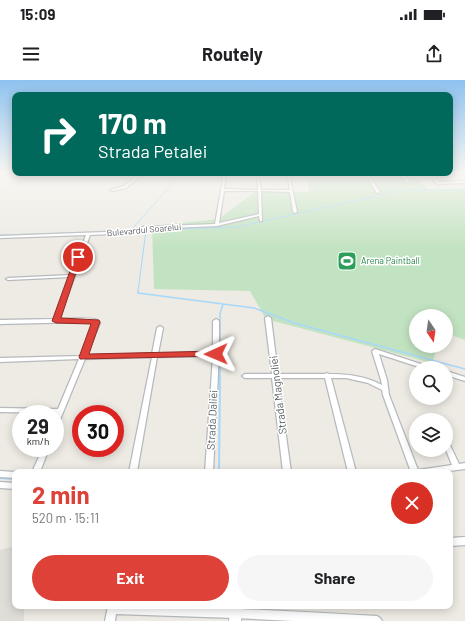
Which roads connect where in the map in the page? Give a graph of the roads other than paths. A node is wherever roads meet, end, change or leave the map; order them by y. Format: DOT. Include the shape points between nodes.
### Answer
graph roads {
  1 [pos="221,198"];
  2 [pos="259,198"];
  3 [pos="292,198"];
  4 [pos="295,212"];
  5 [pos="260,215"];
  6 [pos="261,220"];
  7 [pos="217,225"];
  8 [pos="88,234"];
  9 [pos="0,237"];
  10 [pos="71,276"];
  11 [pos="8,279"];
  12 [pos="268,318"];
  13 [pos="56,321"];
  14 [pos="216,321"];
  15 [pos="0,322"];
  16 [pos="160,328"];
  17 [pos="216,354"];
  18 [pos="156,355"];
  19 [pos="84,357"];
  20 [pos="0,360"];
  21 [pos="409,362"];
  22 [pos="275,375"];
  23 [pos="327,375"];
  24 [pos="453,375"];
  25 [pos="245,376"];
  26 [pos="465,379"];
  27 [pos="385,389"];
  28 [pos="64,405"];
  29 [pos="0,410"];
  30 [pos="12,410"];
  31 [pos="453,454"];
  32 [pos="42,457"];
  33 [pos="461,466"];
  34 [pos="37,469"];
  35 [pos="134,469"];
  36 [pos="210,469"];
  37 [pos="287,469"];
  38 [pos="351,469"];
  39 [pos="414,469"];
  40 [pos="440,469"];
  41 [pos="0,474"];
  42 [pos="12,475"];
  43 [pos="0,486"];
  44 [pos="12,486"];
  45 [pos="465,541"];
  46 [pos="453,542"];
  47 [pos="112,609"];
  48 [pos="137,609"];
  49 [pos="235,613"];
  50 [pos="110,621"];
  51 [pos="378,621"];
  1 -- 7 [label="street"];
  2 -- 5 [label="street"];
  3 -- 4 [label="street"];
  5 -- 6 [label="street"];
  5 -- 7 [label="street, Bulevardul Soarelui"];
  7 -- 8 [label="street, Bulevardul Soarelui"];
  8 -- 9 [label="street, Bulevardul Soarelui"];
  8 -- 10 [label="street"];
  10 -- 11 [label="street"];
  10 -- 13 [label="street"];
  12 -- 22 [label="street, Strada Magnoliei"];
  13 -- 15 [label="street"];
  13 -- 19 [label="street" via="96,322"];
  14 -- 17 [label="street, Strada Daliei"];
  16 -- 18 [label="street"];
  17 -- 18 [label="street"];
  17 -- 36 [label="street, Strada Daliei"];
  18 -- 19 [label="street"];
  18 -- 35 [label="street"];
  19 -- 20 [label="street"];
  19 -- 28 [label="street"];
  21 -- 27 [label="street" via="375,351"];
  22 -- 23 [label="street"];
  22 -- 25 [label="street"];
  22 -- 37 [label="street, Strada Magnoliei"];
  23 -- 27 [label="street" via="360,378"];
  23 -- 38 [label="street"];
  24 -- 26 [label="street"];
  27 -- 39 [label="street"];
  29 -- 30 [label="street"];
  31 -- 33 [label="street"];
  32 -- 34 [label="street"];
  33 -- 40 [label="street"];
  41 -- 42 [label="street"];
  43 -- 44 [label="street"];
  45 -- 46 [label="street"];
  47 -- 50 [label="street"];
  48 -- 49 [label="street"];
  49 -- 51 [label="street"];
}
